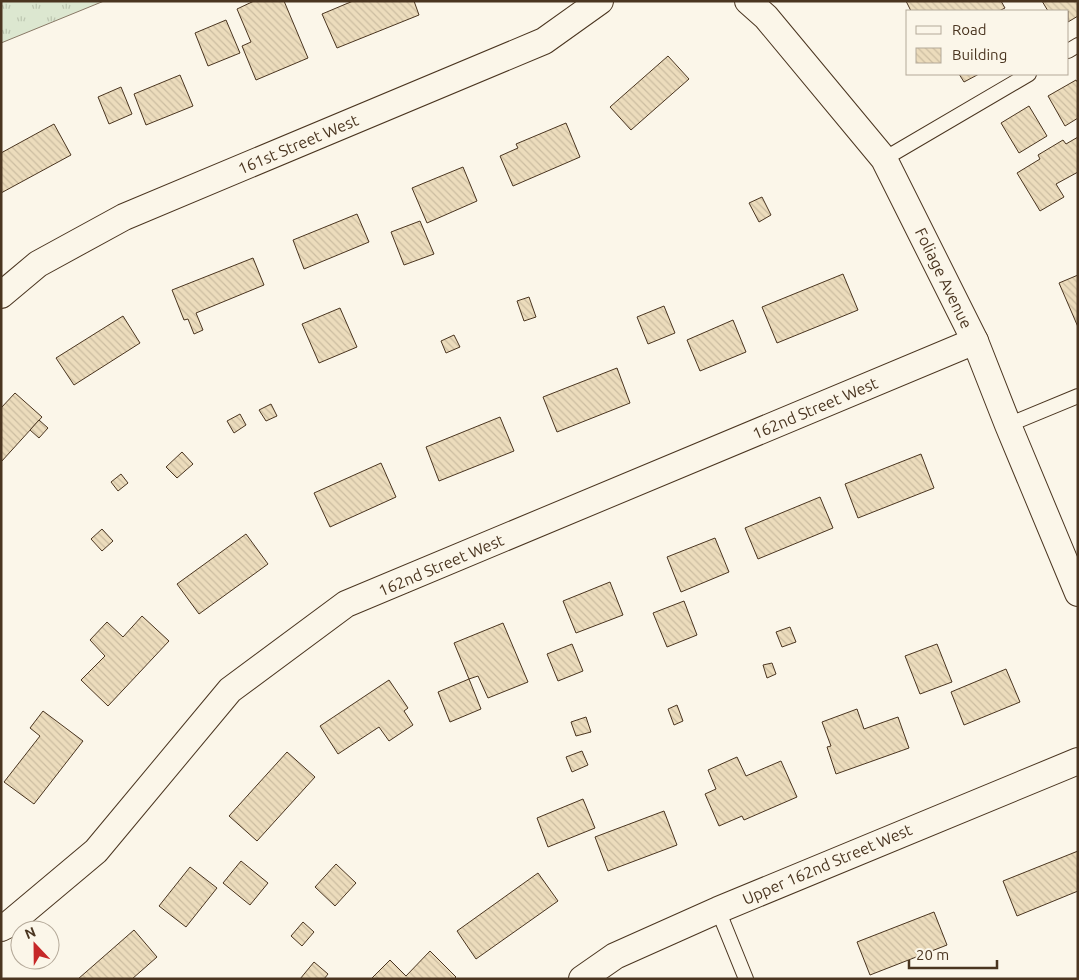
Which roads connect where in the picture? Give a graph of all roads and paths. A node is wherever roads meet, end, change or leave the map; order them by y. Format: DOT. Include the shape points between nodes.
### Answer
graph roads {
  1 [pos="600,1"];
  2 [pos="748,1"];
  3 [pos="1027,75"];
  4 [pos="884,159"];
  5 [pos="1,295"];
  6 [pos="975,341"];
  7 [pos="1078,396"];
  8 [pos="1008,425"];
  9 [pos="1078,593"];
  10 [pos="1078,761"];
  11 [pos="718,910"];
  12 [pos="1,928"];
  13 [pos="582,979"];
  14 [pos="746,979"];
  1 -- 5 [label="street, 161st Street West" via="544,42 124,217 38,264"];
  2 -- 4 [label="street, Foliage Avenue" via="766,17"];
  3 -- 4 [label="lane"];
  4 -- 6 [label="street, Foliage Avenue"];
  6 -- 8 [label="street, Foliage Avenue"];
  6 -- 12 [label="street, 162nd Street West" via="346,604 230,690 96,851"];
  7 -- 8 [label="lane"];
  8 -- 9 [label="street, Foliage Avenue"];
  10 -- 11 [label="street, Upper 162nd Street West"];
  11 -- 13 [label="street, Upper 162nd Street West" via="616,956"];
  11 -- 14 [label="lane"];
}
